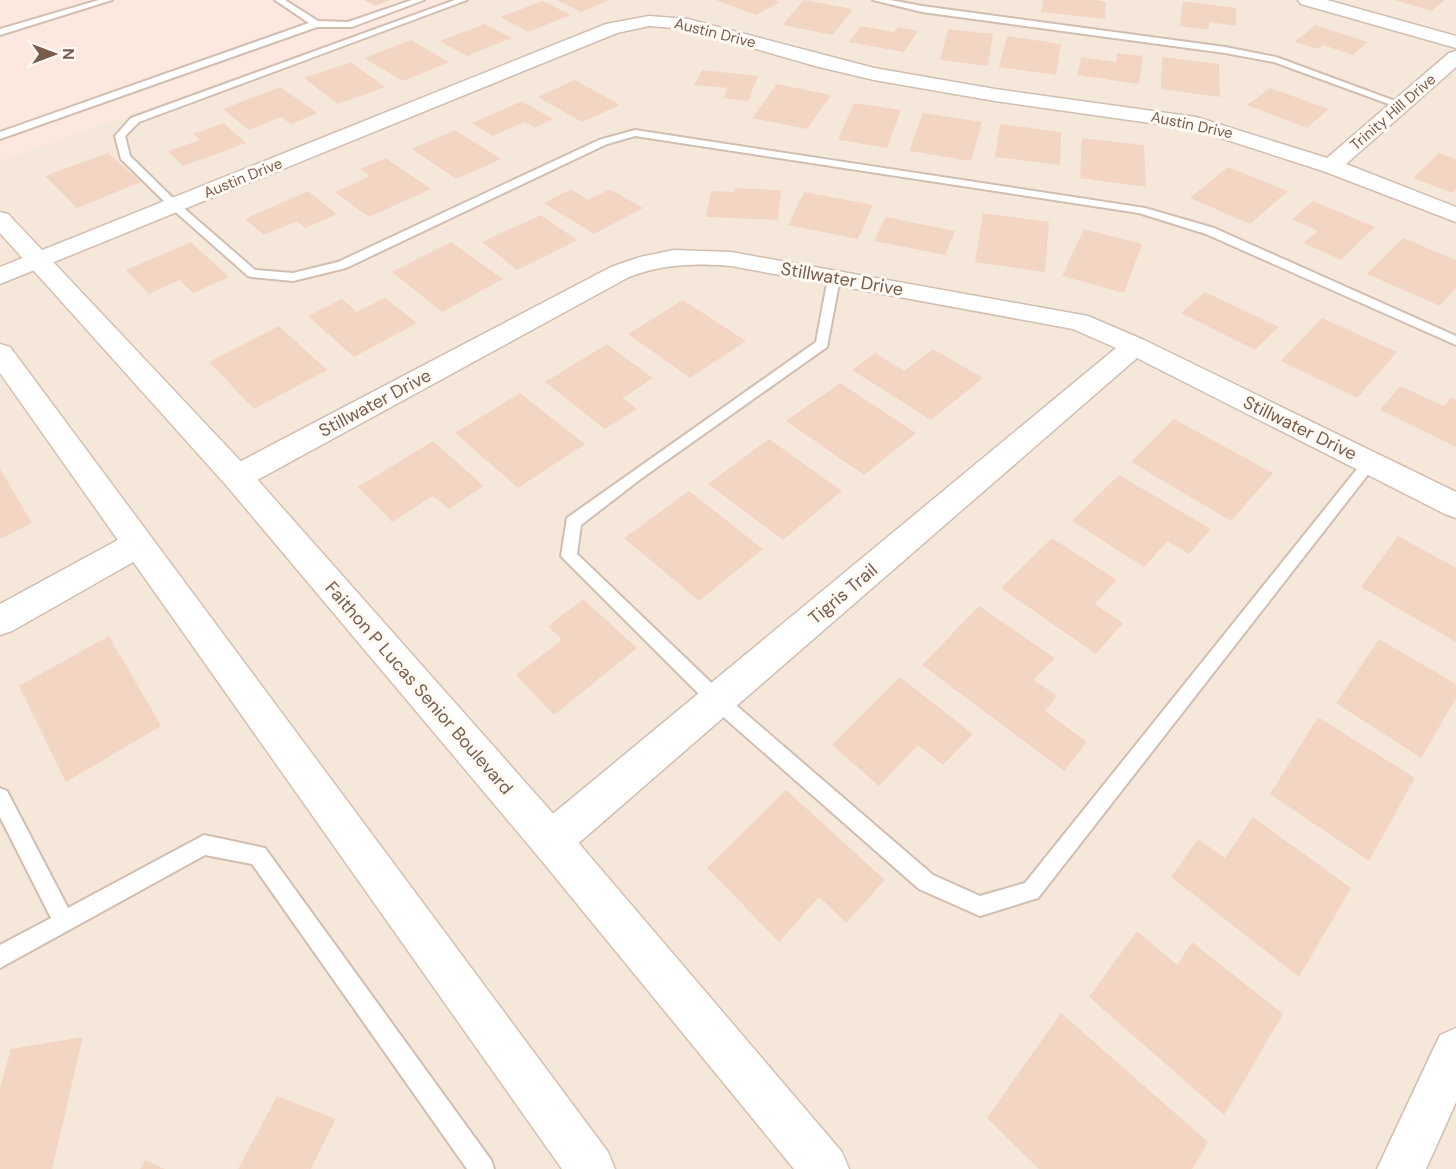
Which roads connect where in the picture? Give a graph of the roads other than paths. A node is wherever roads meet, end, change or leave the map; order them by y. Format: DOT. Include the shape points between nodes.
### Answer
graph roads {
  1 [pos="108,0"];
  2 [pos="279,0"];
  3 [pos="420,0"];
  4 [pos="463,0"];
  5 [pos="877,0"];
  6 [pos="1308,0"];
  7 [pos="316,24"];
  8 [pos="0,32"];
  9 [pos="1456,42"];
  10 [pos="1456,57"];
  11 [pos="1401,105"];
  12 [pos="0,136"];
  13 [pos="1331,166"];
  14 [pos="174,205"];
  15 [pos="1456,215"];
  16 [pos="0,219"];
  17 [pos="38,260"];
  18 [pos="0,276"];
  19 [pos="834,278"];
  20 [pos="1456,341"];
  21 [pos="1135,346"];
  22 [pos="0,353"];
  23 [pos="1370,463"];
  24 [pos="237,477"];
  25 [pos="1456,506"];
  26 [pos="138,544"];
  27 [pos="0,621"];
  28 [pos="717,700"];
  29 [pos="0,796"];
  30 [pos="550,841"];
  31 [pos="64,922"];
  32 [pos="0,957"];
  33 [pos="1456,1051"];
  34 [pos="482,1169"];
  35 [pos="591,1169"];
  36 [pos="825,1169"];
  37 [pos="1401,1169"];
  1 -- 8 [label="lane"];
  2 -- 7 [label="lane"];
  3 -- 7 [label="lane" via="349,25"];
  4 -- 14 [label="lane" via="135,120 120,136 124,157"];
  5 -- 11 [label="lane" via="1276,60"];
  6 -- 9 [label="street"];
  7 -- 12 [label="lane"];
  10 -- 11 [label="street, Trinity Hill Drive"];
  11 -- 13 [label="street, Trinity Hill Drive"];
  13 -- 14 [label="street, Austin Drive" via="1196,123 874,74 688,24 649,21 612,28"];
  13 -- 15 [label="street, Austin Drive"];
  14 -- 17 [label="street, Austin Drive"];
  14 -- 20 [label="lane" via="252,273 293,277 342,265 603,142 635,133 1141,210 1210,231"];
  16 -- 17 [label="street, Faithon P Lucas Senior Boulevard"];
  17 -- 18 [label="street, Austin Drive"];
  17 -- 24 [label="street, Faithon P Lucas Senior Boulevard"];
  19 -- 21 [label="street, Stillwater Drive" via="1079,322"];
  19 -- 24 [label="street, Stillwater Drive" via="693,255 646,262"];
  19 -- 28 [label="lane" via="822,344 573,522 569,556"];
  21 -- 23 [label="street, Stillwater Drive"];
  21 -- 28 [label="street, Tigris Trail"];
  22 -- 26 [label="street"];
  23 -- 25 [label="street, Stillwater Drive"];
  23 -- 28 [label="lane" via="1031,891 980,906 926,882"];
  24 -- 30 [label="street, Faithon P Lucas Senior Boulevard"];
  26 -- 27 [label="street"];
  26 -- 35 [label="street"];
  28 -- 30 [label="street, Tigris Trail"];
  29 -- 31 [label="lane"];
  30 -- 36 [label="street, Faithon P Lucas Senior Boulevard"];
  31 -- 32 [label="lane"];
  31 -- 34 [label="lane" via="204,845 258,855"];
  33 -- 37 [label="street"];
}
